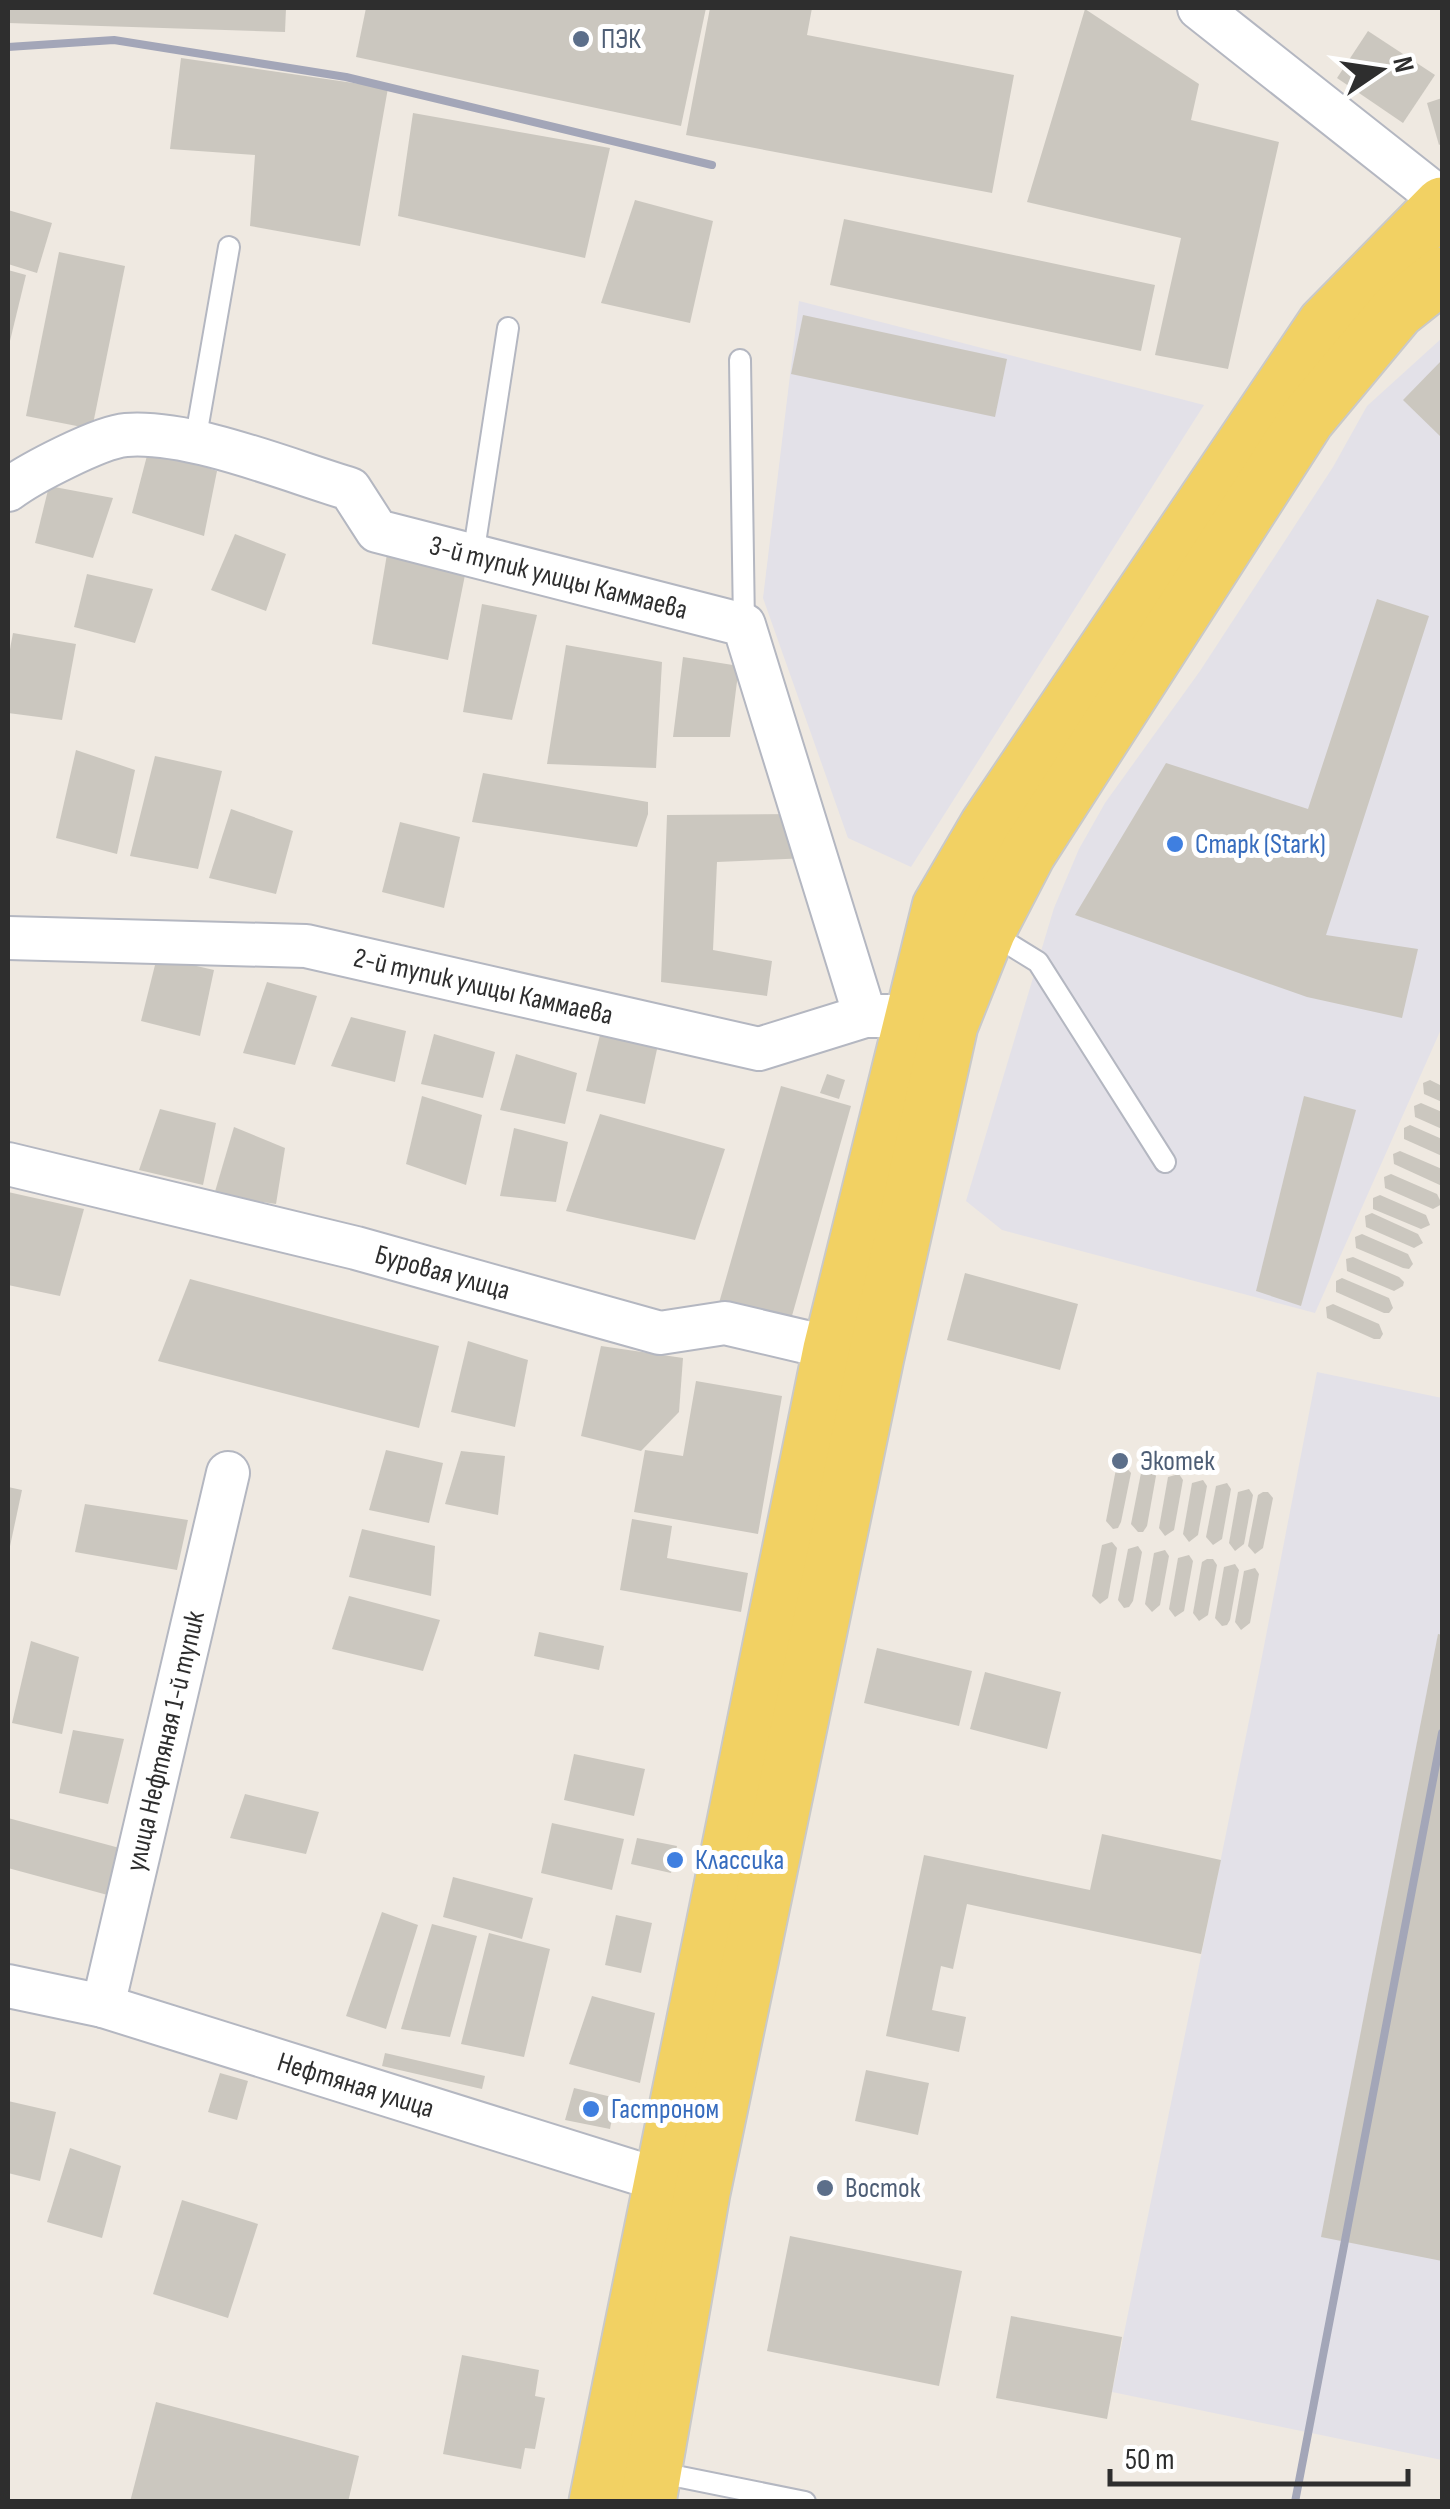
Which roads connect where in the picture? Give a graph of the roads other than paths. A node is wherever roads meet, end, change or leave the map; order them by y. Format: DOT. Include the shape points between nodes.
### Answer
graph roads {
  1 [pos="1199,8"];
  2 [pos="1442,202"];
  3 [pos="229,247"];
  4 [pos="1442,275"];
  5 [pos="508,328"];
  6 [pos="740,360"];
  7 [pos="195,442"];
  8 [pos="8,490"];
  9 [pos="473,556"];
  10 [pos="744,625"];
  11 [pos="964,919"];
  12 [pos="8,938"];
  13 [pos="909,1019"];
  14 [pos="1165,1162"];
  15 [pos="8,1164"];
  16 [pos="853,1353"];
  17 [pos="228,1473"];
  18 [pos="8,1986"];
  19 [pos="103,2006"];
  20 [pos="682,2186"];
  21 [pos="627,2478"];
  22 [pos="805,2502"];
  1 -- 2 [label="street"];
  2 -- 11 [label="main road" via="1325,324 988,825"];
  3 -- 7 [label="lane"];
  4 -- 11 [label="main road" via="1397,310 1307,419 1028,853"];
  5 -- 9 [label="lane"];
  6 -- 10 [label="lane"];
  7 -- 8 [label="street, 3-й тупик улицы Каммаева" via="123,435 33,472"];
  7 -- 9 [label="street, 3-й тупик улицы Каммаева" via="350,488 377,531"];
  9 -- 10 [label="street, 3-й тупик улицы Каммаева"];
  10 -- 13 [label="street"];
  11 -- 13 [label="main road"];
  11 -- 14 [label="lane" via="1038,962"];
  12 -- 13 [label="street, 2-й тупик улицы Каммаева" via="306,946 760,1050"];
  13 -- 16 [label="main road"];
  15 -- 16 [label="street, Буровая улица" via="356,1248 660,1333 725,1323"];
  16 -- 20 [label="main road"];
  17 -- 19 [label="street, улица Нефтяная 1-й тупик"];
  18 -- 19 [label="street, Нефтяная улица"];
  19 -- 20 [label="street, Нефтяная улица"];
  20 -- 21 [label="main road"];
  21 -- 22 [label="lane"];
}
